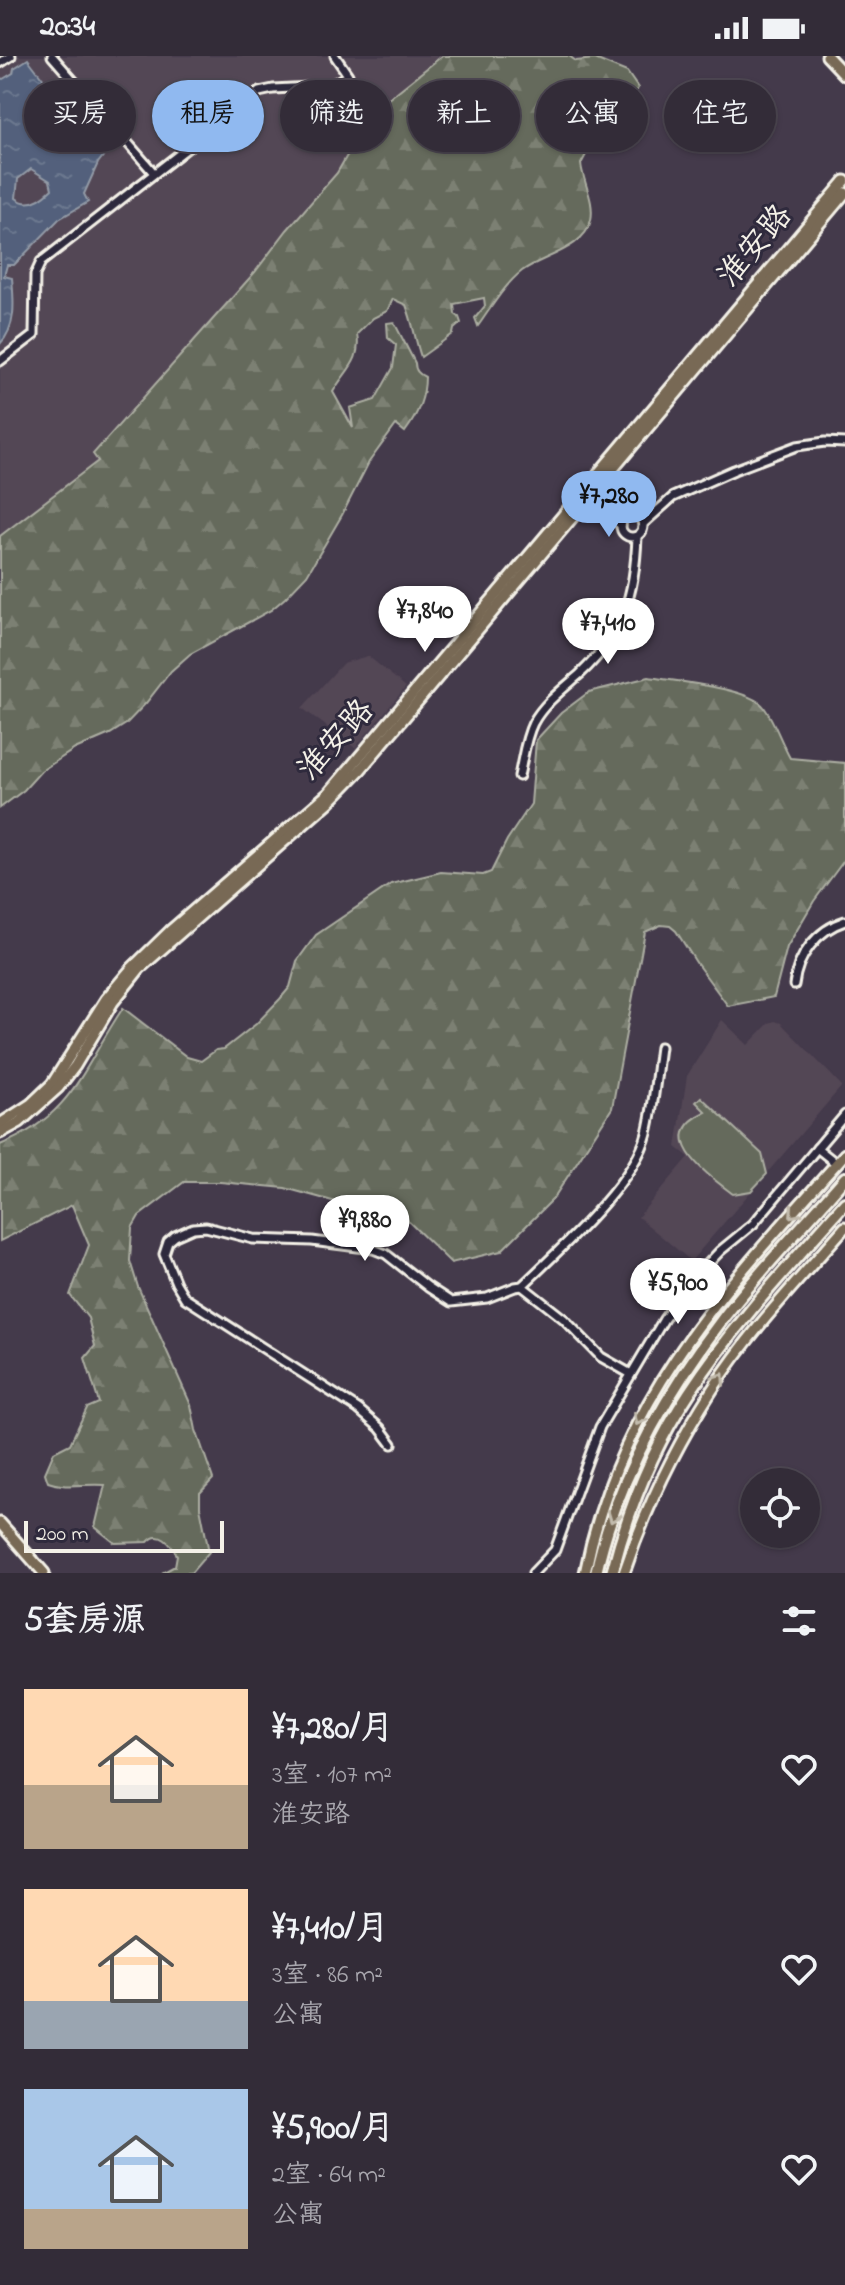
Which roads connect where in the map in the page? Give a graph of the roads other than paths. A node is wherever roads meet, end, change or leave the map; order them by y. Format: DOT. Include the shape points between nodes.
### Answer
graph roads {
  1 [pos="11,56"];
  2 [pos="52,56"];
  3 [pos="335,56"];
  4 [pos="827,56"];
  5 [pos="0,63"];
  6 [pos="845,75"];
  7 [pos="154,173"];
  8 [pos="845,181"];
  9 [pos="845,193"];
  10 [pos="0,361"];
  11 [pos="845,443"];
  12 [pos="588,492"];
  13 [pos="630,515"];
  14 [pos="643,524"];
  15 [pos="621,525"];
  16 [pos="637,536"];
  17 [pos="519,776"];
  18 [pos="845,921"];
  19 [pos="794,985"];
  20 [pos="660,1047"];
  21 [pos="845,1115"];
  22 [pos="0,1124"];
  23 [pos="0,1133"];
  24 [pos="817,1148"];
  25 [pos="845,1154"];
  26 [pos="837,1164"];
  27 [pos="845,1178"];
  28 [pos="845,1203"];
  29 [pos="845,1227"];
  30 [pos="522,1286"];
  31 [pos="631,1374"];
  32 [pos="392,1444"];
  33 [pos="0,1523"];
  34 [pos="0,1530"];
  35 [pos="42,1573"];
  36 [pos="533,1573"];
  37 [pos="585,1573"];
  38 [pos="596,1573"];
  39 [pos="612,1573"];
  40 [pos="624,1573"];
  1 -- 5 [label="street"];
  2 -- 7 [label="street"];
  3 -- 7 [label="street" via="348,75 330,86 259,92"];
  4 -- 6 [label="main road"];
  7 -- 10 [label="street" via="41,262 35,275 34,335"];
  8 -- 12 [label="main road, 淮安路"];
  9 -- 12 [label="main road, 淮安路"];
  11 -- 14 [label="street" via="805,444 761,459 679,494"];
  12 -- 13 [label="street"];
  12 -- 15 [label="street"];
  12 -- 22 [label="main road, 淮安路" via="328,794 132,968 52,1084"];
  12 -- 23 [label="main road, 淮安路" via="360,770 140,968 58,1088"];
  13 -- 14 [label="street"];
  13 -- 15 [label="street"];
  14 -- 16 [label="street"];
  15 -- 16 [label="street" via="626,535"];
  16 -- 17 [label="street" via="634,583 618,625 588,666 534,720"];
  18 -- 19 [label="street" via="824,931 809,947"];
  20 -- 30 [label="street" via="640,1150 599,1209"];
  21 -- 24 [label="street"];
  24 -- 26 [label="street"];
  24 -- 31 [label="street" via="753,1224 689,1284"];
  25 -- 26 [label="main road"];
  26 -- 37 [label="main road, one-way" via="721,1295 673,1361 620,1458"];
  27 -- 38 [label="highway, one-way" via="726,1314 697,1355 641,1448"];
  28 -- 39 [label="highway" via="740,1322 687,1395 640,1485"];
  40 -- 29 [label="main road, one-way" via="670,1466 713,1390"];
  30 -- 31 [label="street" via="601,1357"];
  30 -- 32 [label="street" via="487,1298 451,1302 373,1249 253,1239 206,1227 168,1242 164,1254 185,1298 358,1409"];
  31 -- 36 [label="street" via="597,1434 555,1550"];
  33 -- 35 [label="main road"];
  34 -- 35 [label="main road"];
}
